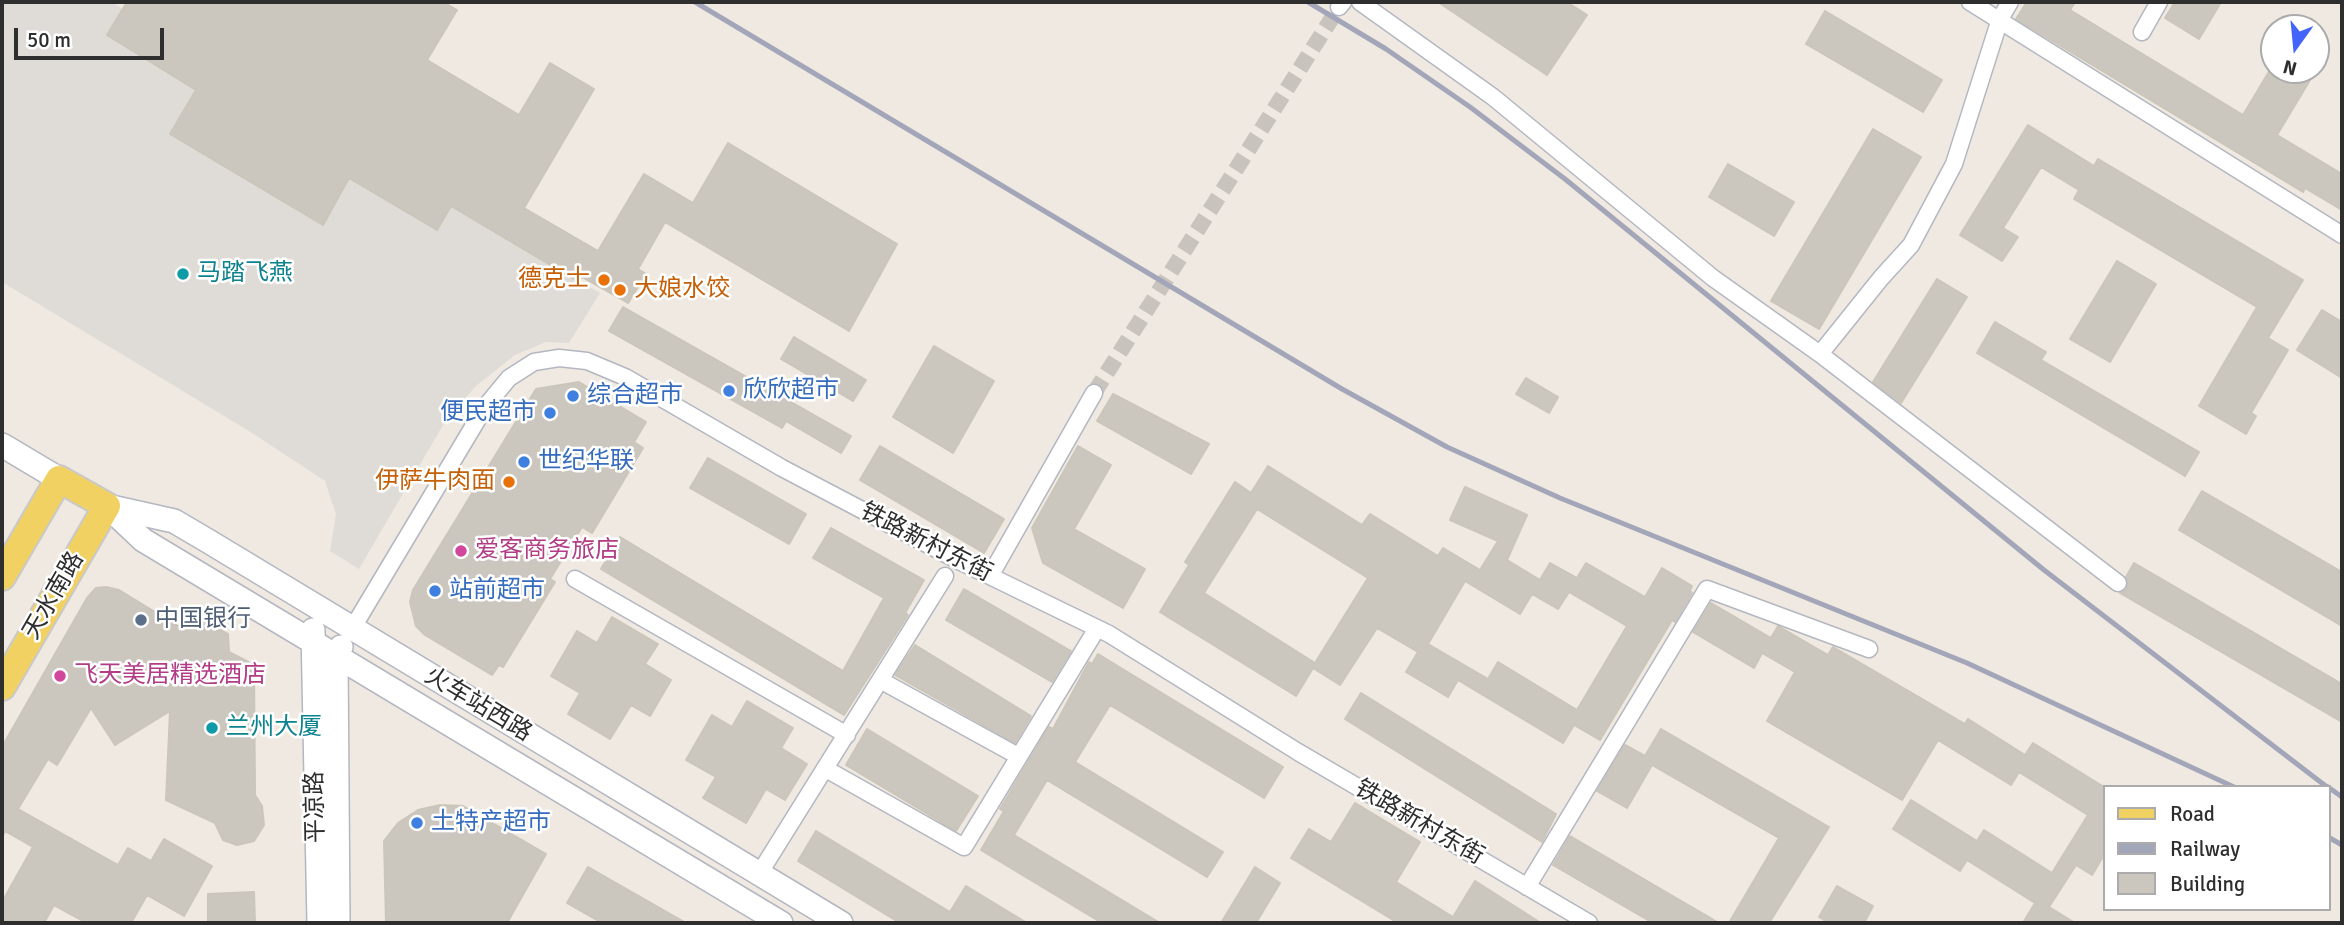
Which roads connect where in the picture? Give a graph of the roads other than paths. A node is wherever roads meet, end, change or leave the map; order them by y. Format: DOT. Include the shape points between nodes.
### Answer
graph roads {
  1 [pos="1360,2"];
  2 [pos="1970,2"];
  3 [pos="2010,2"];
  4 [pos="2160,2"];
  5 [pos="2000,19"];
  6 [pos="2142,32"];
  7 [pos="2342,235"];
  8 [pos="1820,354"];
  9 [pos="1094,393"];
  10 [pos="2,445"];
  11 [pos="59,479"];
  12 [pos="107,506"];
  13 [pos="945,576"];
  14 [pos="990,576"];
  15 [pos="2,577"];
  16 [pos="575,579"];
  17 [pos="2118,583"];
  18 [pos="315,606"];
  19 [pos="352,629"];
  20 [pos="1096,629"];
  21 [pos="313,640"];
  22 [pos="1869,649"];
  23 [pos="336,656"];
  24 [pos="880,680"];
  25 [pos="2,687"];
  26 [pos="847,735"];
  27 [pos="1018,756"];
  28 [pos="826,769"];
  29 [pos="759,874"];
  30 [pos="1527,887"];
  31 [pos="319,923"];
  32 [pos="338,923"];
  33 [pos="781,923"];
  34 [pos="841,923"];
  35 [pos="1589,923"];
  1 -- 8 [label="street" via="1493,97 1713,278"];
  2 -- 5 [label="street"];
  3 -- 5 [label="street"];
  4 -- 6 [label="street"];
  5 -- 7 [label="street"];
  5 -- 8 [label="street" via="1954,164 1912,245"];
  8 -- 17 [label="street"];
  9 -- 14 [label="street"];
  10 -- 11 [label="main road"];
  11 -- 12 [label="main road, 火车站西路"];
  11 -- 15 [label="main road"];
  12 -- 18 [label="main road, 火车站西路" via="174,521"];
  12 -- 21 [label="main road, 火车站西路" via="144,540"];
  12 -- 25 [label="main road, 天水南路"];
  13 -- 24 [label="street"];
  14 -- 19 [label="street, 铁路新村东街" via="782,468 625,377 587,361 559,358 534,362 509,378 485,407"];
  14 -- 20 [label="street, 铁路新村东街"];
  16 -- 26 [label="street"];
  18 -- 19 [label="main road, 火车站西路"];
  18 -- 21 [label="main road, 平凉路"];
  19 -- 23 [label="main road"];
  19 -- 29 [label="main road, 火车站西路"];
  20 -- 27 [label="street"];
  20 -- 30 [label="street, 铁路新村东街"];
  21 -- 23 [label="main road, 火车站西路"];
  21 -- 31 [label="main road, 平凉路"];
  22 -- 30 [label="street" via="1707,589"];
  23 -- 32 [label="main road, 平凉路"];
  23 -- 33 [label="main road, 火车站西路"];
  24 -- 26 [label="street"];
  24 -- 27 [label="street"];
  26 -- 28 [label="street"];
  27 -- 28 [label="street" via="964,847"];
  28 -- 29 [label="street"];
  29 -- 34 [label="main road, 火车站西路"];
  30 -- 35 [label="street, 铁路新村东街"];
}
